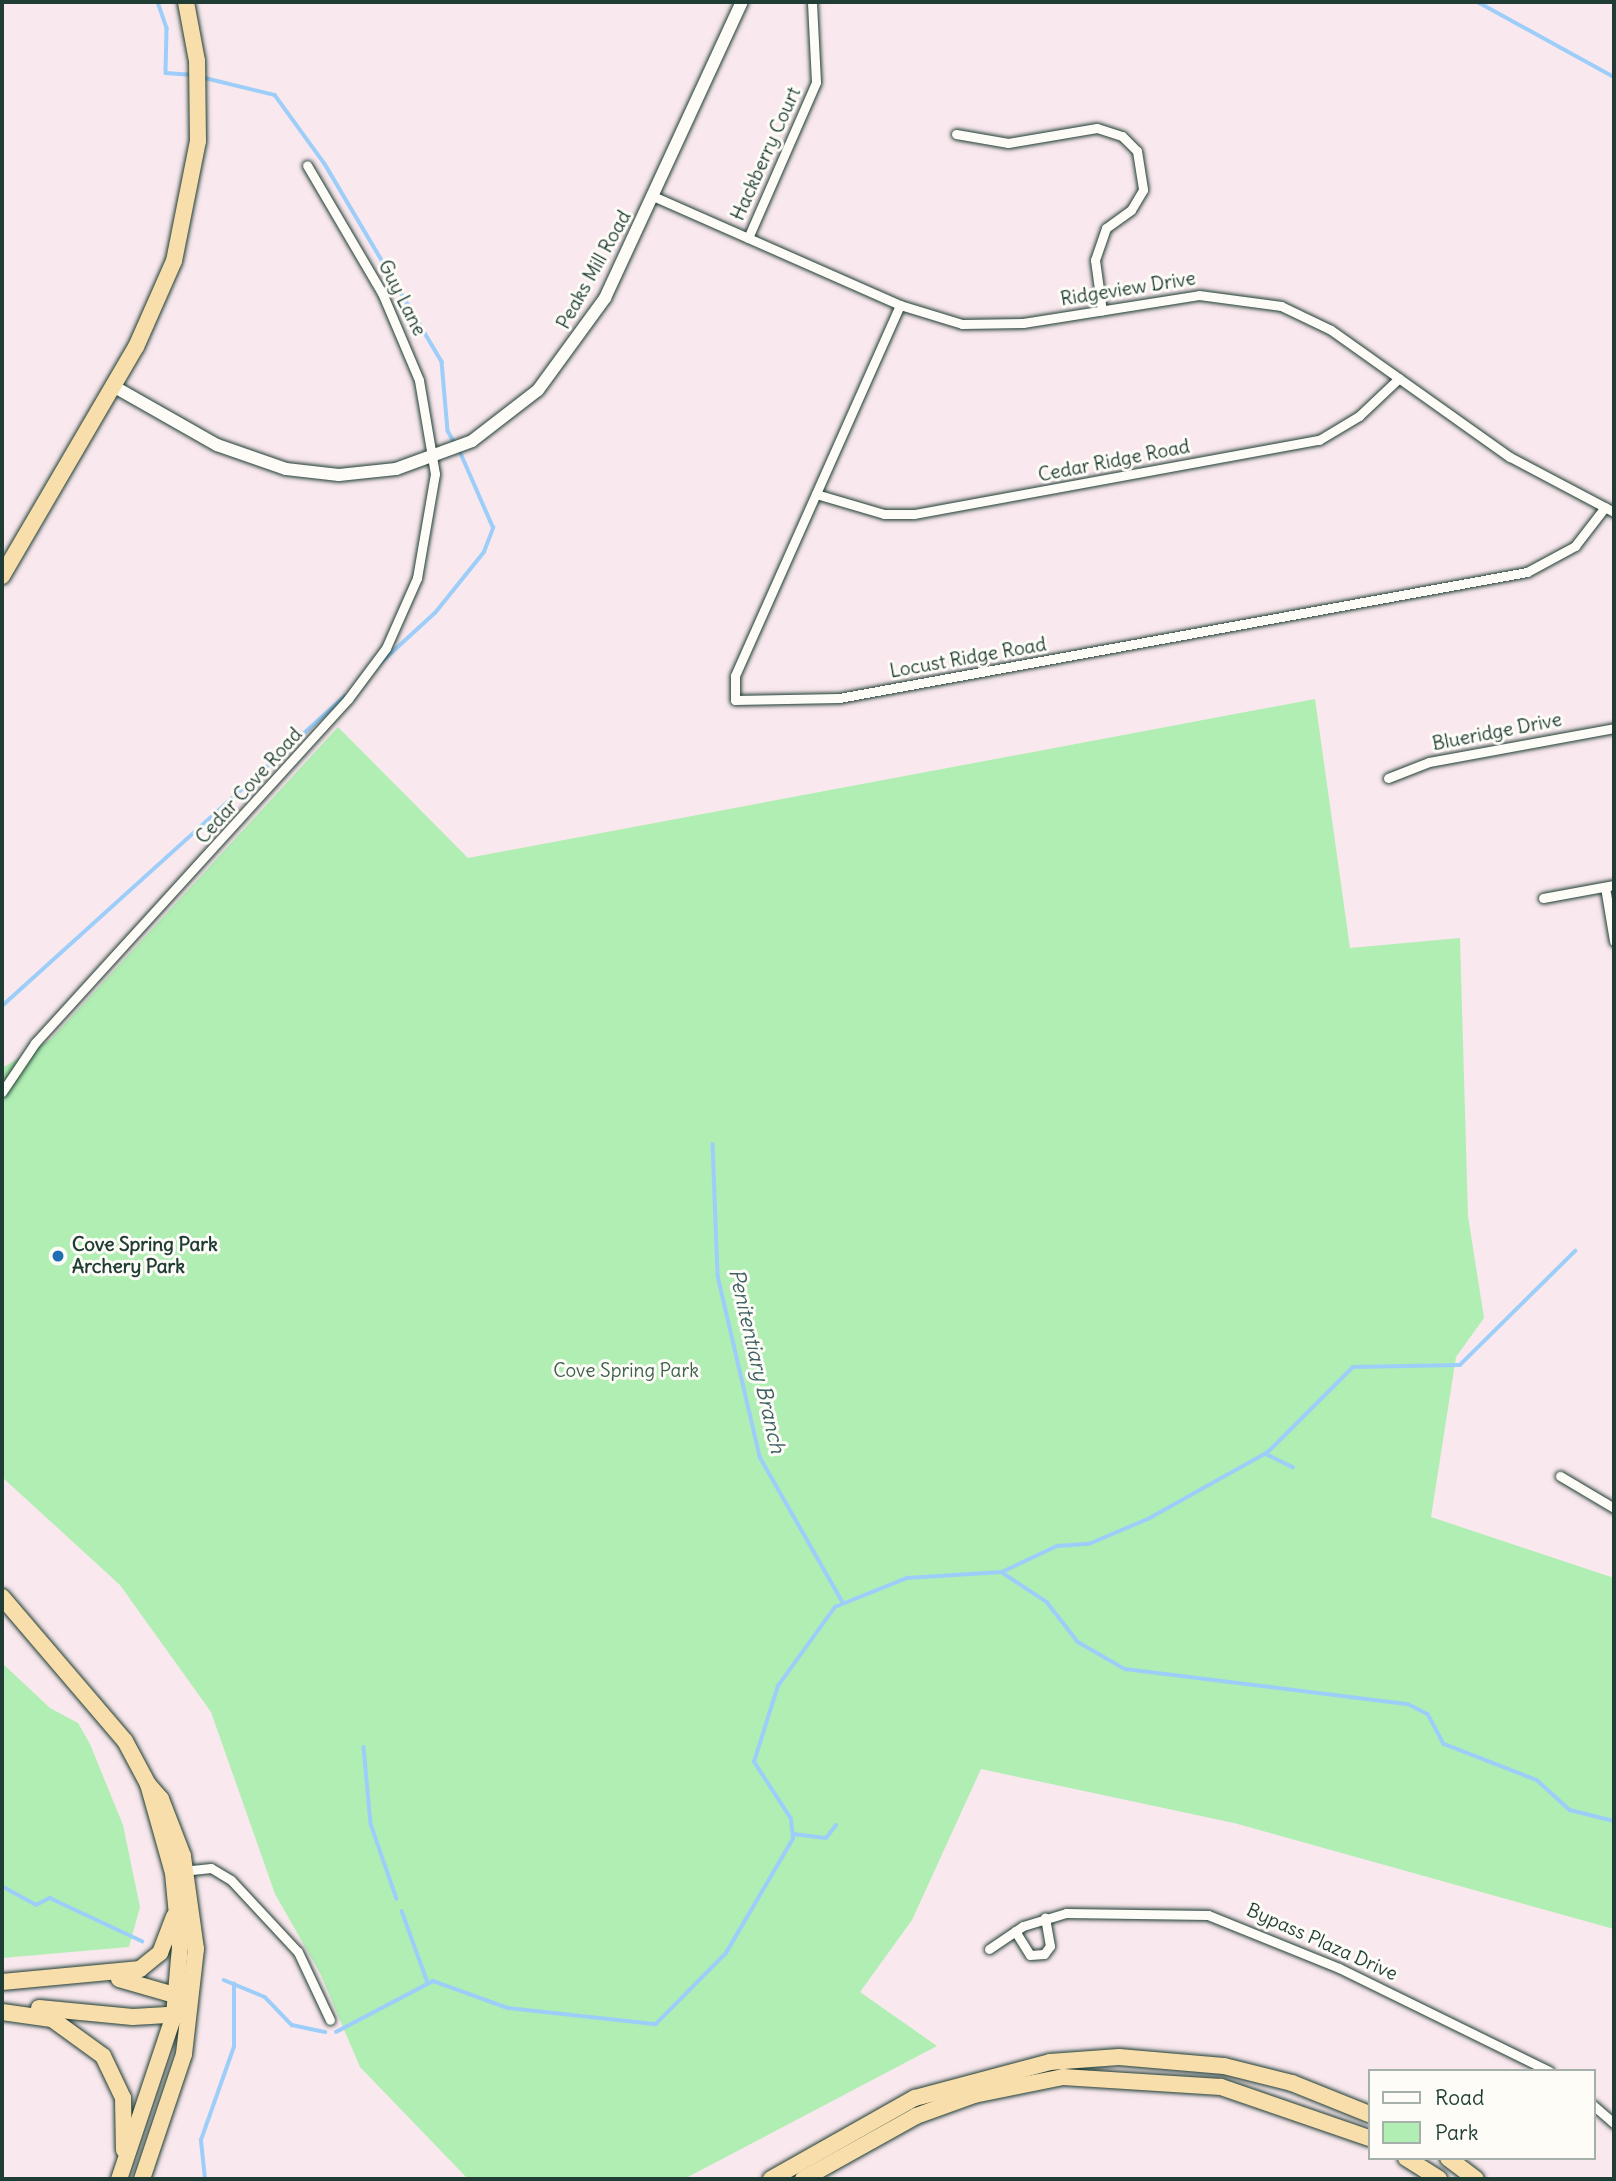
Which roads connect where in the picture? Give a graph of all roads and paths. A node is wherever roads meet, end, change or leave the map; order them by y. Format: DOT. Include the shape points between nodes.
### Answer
graph roads {
  1 [pos="186,2"];
  2 [pos="742,2"];
  3 [pos="812,2"];
  4 [pos="956,134"];
  5 [pos="307,165"];
  6 [pos="655,197"];
  7 [pos="748,237"];
  8 [pos="901,305"];
  9 [pos="1102,311"];
  10 [pos="1399,378"];
  11 [pos="113,386"];
  12 [pos="435,458"];
  13 [pos="816,494"];
  14 [pos="1605,507"];
  15 [pos="1614,512"];
  16 [pos="2,576"];
  17 [pos="1614,728"];
  18 [pos="1388,778"];
  19 [pos="1610,886"];
  20 [pos="1543,898"];
  21 [pos="1614,941"];
  22 [pos="2,1092"];
  23 [pos="1560,1476"];
  24 [pos="1614,1508"];
  25 [pos="2,1597"];
  26 [pos="179,1872"];
  27 [pos="177,1901"];
  28 [pos="1045,1917"];
  29 [pos="1015,1931"];
  30 [pos="989,1949"];
  31 [pos="98,1977"];
  32 [pos="2,1982"];
  33 [pos="176,1994"];
  34 [pos="192,2007"];
  35 [pos="2,2012"];
  36 [pos="174,2015"];
  37 [pos="330,2020"];
  38 [pos="1545,2069"];
  39 [pos="1595,2107"];
  40 [pos="1368,2113"];
  41 [pos="1614,2123"];
  42 [pos="1368,2138"];
  43 [pos="1409,2160"];
  44 [pos="1451,2160"];
  45 [pos="120,2178"];
  46 [pos="142,2179"];
  47 [pos="771,2179"];
  48 [pos="803,2179"];
  49 [pos="1439,2179"];
  50 [pos="1476,2179"];
  1 -- 11 [label="highway" via="199,99 190,201 163,290"];
  2 -- 6 [label="street, Peaks Mill Road"];
  3 -- 7 [label="street, Hackberry Court" via="816,82"];
  4 -- 9 [label="street" via="1008,143 1097,128 1122,136 1137,151 1143,190 1131,210 1106,229 1097,250"];
  5 -- 12 [label="street, Guy Lane" via="406,342"];
  6 -- 7 [label="street, Ridgeview Drive"];
  6 -- 12 [label="street, Peaks Mill Road" via="606,298 557,369 496,426"];
  7 -- 8 [label="street, Ridgeview Drive"];
  8 -- 9 [label="street, Ridgeview Drive" via="962,324 1023,323"];
  8 -- 13 [label="street, Locust Ridge Road"];
  9 -- 10 [label="street, Ridgeview Drive" via="1199,295 1242,297 1281,306 1331,330"];
  10 -- 13 [label="street, Cedar Ridge Road" via="1359,416 1319,440 914,514 884,514"];
  10 -- 14 [label="street, Ridgeview Drive" via="1510,457"];
  11 -- 12 [label="street, Peaks Mill Road" via="217,445 286,469 368,473"];
  11 -- 16 [label="highway"];
  12 -- 22 [label="street, Cedar Cove Road" via="422,562 386,648 295,761 35,1043"];
  13 -- 14 [label="street, Locust Ridge Road" via="735,676 735,700 864,694 1527,572 1575,546"];
  14 -- 15 [label="street, Ridgeview Drive"];
  17 -- 18 [label="street, Blueridge Drive" via="1429,762"];
  19 -- 20 [label="street"];
  19 -- 21 [label="street"];
  23 -- 24 [label="street"];
  25 -- 26 [label="highway" via="94,1699 162,1799"];
  26 -- 27 [label="highway"];
  26 -- 34 [label="highway" via="195,1926"];
  26 -- 37 [label="street" via="218,1870 237,1886 298,1952"];
  27 -- 31 [label="highway" via="168,1937 151,1963"];
  27 -- 33 [label="highway"];
  28 -- 29 [label="street, Bypass Plaza Drive"];
  28 -- 29 [label="street" via="1044,1955 1030,1955"];
  28 -- 38 [label="street, Bypass Plaza Drive" via="1152,1910 1238,1923"];
  29 -- 30 [label="street, Bypass Plaza Drive"];
  31 -- 32 [label="highway"];
  31 -- 33 [label="highway"];
  33 -- 34 [label="highway"];
  33 -- 36 [label="highway"];
  34 -- 36 [label="highway"];
  34 -- 46 [label="highway"];
  35 -- 36 [label="highway"];
  35 -- 45 [label="highway" via="52,2019 103,2056 126,2114"];
  36 -- 45 [label="highway"];
  39 -- 41 [label="street"];
  40 -- 47 [label="highway" via="1292,2083 1224,2066 1119,2057 1050,2062 915,2098"];
  42 -- 48 [label="highway" via="1221,2087 1063,2077 935,2108"];
  43 -- 49 [label="highway"];
  44 -- 50 [label="highway"];
}
